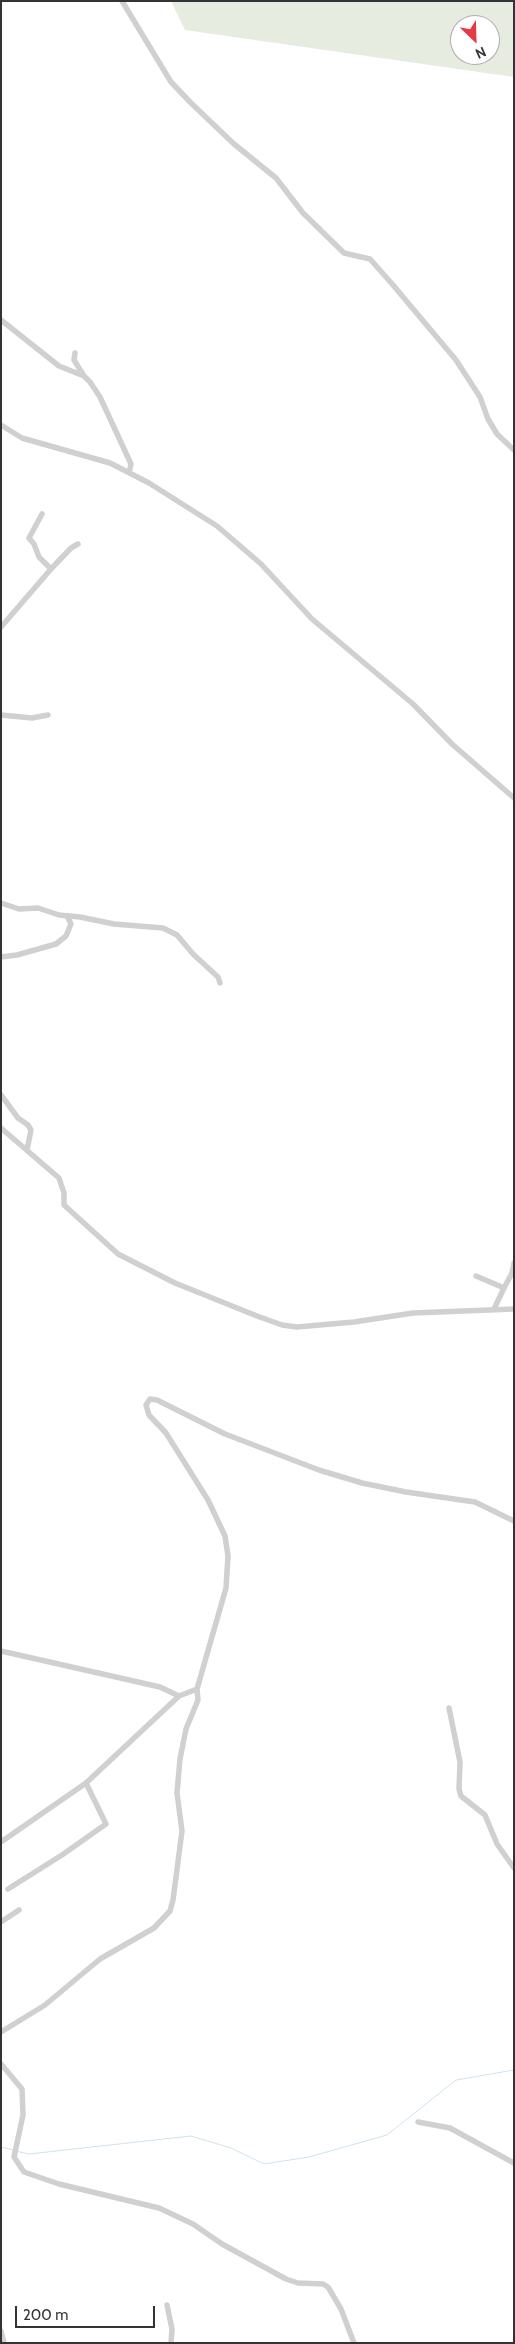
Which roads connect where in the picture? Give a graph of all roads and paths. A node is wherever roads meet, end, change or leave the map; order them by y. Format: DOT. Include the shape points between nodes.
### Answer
graph roads {
  1 [pos="122,1"];
  2 [pos="1,320"];
  3 [pos="75,353"];
  4 [pos="84,376"];
  5 [pos="1,424"];
  6 [pos="514,450"];
  7 [pos="129,473"];
  8 [pos="42,514"];
  9 [pos="78,544"];
  10 [pos="51,569"];
  11 [pos="1,627"];
  12 [pos="1,715"];
  13 [pos="48,715"];
  14 [pos="514,798"];
  15 [pos="1,903"];
  16 [pos="67,916"];
  17 [pos="1,957"];
  18 [pos="220,982"];
  19 [pos="1,1095"];
  20 [pos="1,1128"];
  21 [pos="27,1150"];
  22 [pos="514,1264"];
  23 [pos="476,1276"];
  24 [pos="504,1288"];
  25 [pos="494,1309"];
  26 [pos="514,1309"];
  27 [pos="514,1521"];
  28 [pos="1,1651"];
  29 [pos="197,1689"];
  30 [pos="179,1696"];
  31 [pos="449,1708"];
  32 [pos="86,1783"];
  33 [pos="1,1842"];
  34 [pos="514,1868"];
  35 [pos="8,1890"];
  36 [pos="19,1910"];
  37 [pos="1,1922"];
  38 [pos="1,2032"];
  39 [pos="1,2064"];
  40 [pos="418,2122"];
  41 [pos="514,2163"];
  42 [pos="167,2305"];
  43 [pos="1,2331"];
  44 [pos="4,2343"];
  45 [pos="171,2343"];
  46 [pos="354,2343"];
  1 -- 6 [label="street" via="171,82 191,103 276,178 303,213 344,253 370,259 393,285 456,360 480,397 497,434"];
  2 -- 4 [label="street" via="59,366"];
  3 -- 4 [label="street" via="74,360"];
  4 -- 7 [label="street" via="95,388 116,429 131,464"];
  5 -- 7 [label="street" via="22,438 110,463"];
  7 -- 14 [label="street" via="230,535 312,619 413,704 452,744"];
  8 -- 10 [label="street" via="29,538 39,557"];
  9 -- 10 [label="street"];
  10 -- 11 [label="street"];
  12 -- 13 [label="street" via="32,718"];
  15 -- 16 [label="street"];
  16 -- 17 [label="street" via="71,924 66,936 56,944 17,956"];
  16 -- 18 [label="street" via="163,928 177,935"];
  19 -- 21 [label="street" via="18,1118 28,1125"];
  20 -- 21 [label="street"];
  21 -- 25 [label="street" via="59,1178 64,1205 124,1258 174,1283 282,1325 297,1327 413,1313"];
  22 -- 24 [label="street"];
  23 -- 24 [label="street"];
  24 -- 25 [label="street"];
  25 -- 26 [label="street"];
  27 -- 29 [label="street" via="475,1502 430,1497 341,1477 225,1434 150,1399 146,1405 149,1414 166,1432 194,1475 228,1546 226,1588"];
  28 -- 30 [label="street" via="160,1687"];
  29 -- 30 [label="street"];
  29 -- 38 [label="street" via="198,1700 186,1729 180,1758 177,1793 182,1831 170,1911 154,1928 100,1959 34,2013"];
  30 -- 32 [label="street"];
  31 -- 34 [label="street" via="460,1762 461,1796 485,1815 497,1844"];
  32 -- 33 [label="street"];
  32 -- 35 [label="street" via="106,1824"];
  36 -- 37 [label="street"];
  39 -- 46 [label="street" via="22,2089 23,2115 14,2157 24,2172 58,2184 159,2208 193,2224 286,2279 323,2284 341,2309"];
  40 -- 41 [label="street" via="450,2128"];
  42 -- 45 [label="street"];
  43 -- 44 [label="street"];
}
